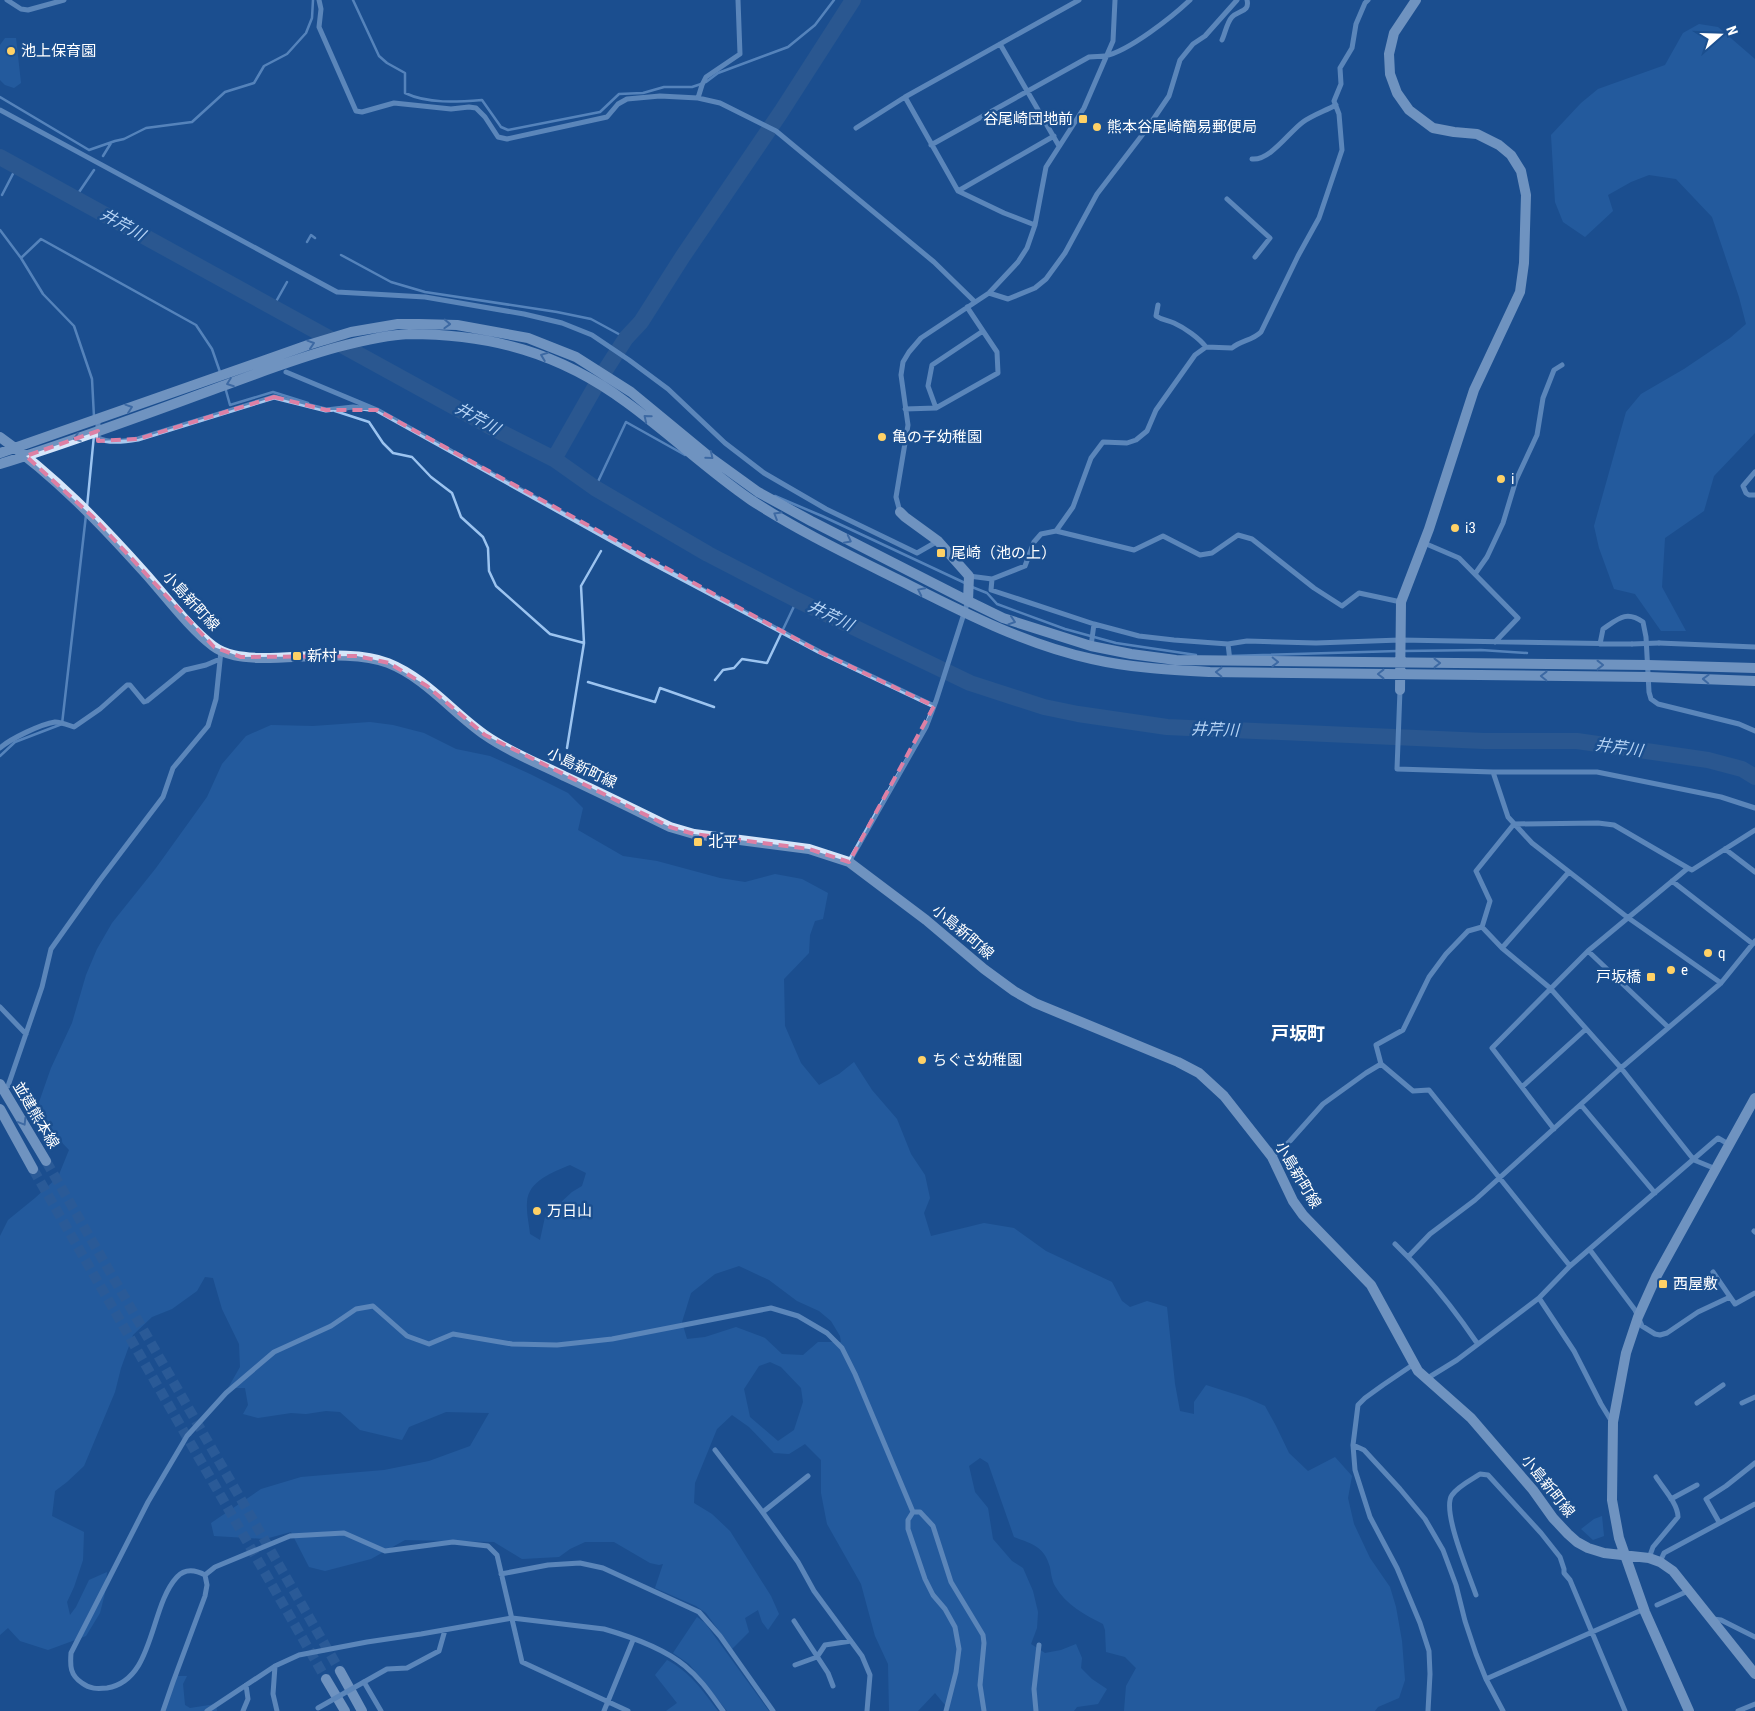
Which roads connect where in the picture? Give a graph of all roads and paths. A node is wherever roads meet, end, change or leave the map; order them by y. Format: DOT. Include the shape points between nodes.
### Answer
graph roads {
  1 [pos="7,0"];
  2 [pos="64,0"];
  3 [pos="319,0"];
  4 [pos="738,0"];
  5 [pos="1079,0"];
  6 [pos="1106,0"];
  7 [pos="1190,0"];
  8 [pos="1237,0"];
  9 [pos="1247,0"];
  10 [pos="1368,0"];
  11 [pos="1416,0"];
  12 [pos="1114,1"];
  13 [pos="1222,40"];
  14 [pos="1000,44"];
  15 [pos="1106,55"];
  16 [pos="1028,92"];
  17 [pos="905,97"];
  18 [pos="698,98"];
  19 [pos="1336,105"];
  20 [pos="0,110"];
  21 [pos="856,128"];
  22 [pos="1054,136"];
  23 [pos="931,145"];
  24 [pos="1059,146"];
  25 [pos="1252,159"];
  26 [pos="958,191"];
  27 [pos="1227,199"];
  28 [pos="1035,225"];
  29 [pos="1255,257"];
  30 [pos="989,293"];
  31 [pos="975,302"];
  32 [pos="1158,305"];
  33 [pos="967,307"];
  34 [pos="983,331"];
  35 [pos="1206,347"];
  36 [pos="1562,365"];
  37 [pos="286,372"];
  38 [pos="591,372"];
  39 [pos="936,408"];
  40 [pos="905,409"];
  41 [pos="377,410"];
  42 [pos="98,419"];
  43 [pos="98,431"];
  44 [pos="0,437"];
  45 [pos="15,447"];
  46 [pos="0,453"];
  47 [pos="26,456"];
  48 [pos="0,464"];
  49 [pos="1755,472"];
  50 [pos="1755,495"];
  51 [pos="900,512"];
  52 [pos="1056,531"];
  53 [pos="938,541"];
  54 [pos="1424,543"];
  55 [pos="1475,574"];
  56 [pos="969,576"];
  57 [pos="992,579"];
  58 [pos="968,601"];
  59 [pos="1401,602"];
  60 [pos="964,612"];
  61 [pos="1094,624"];
  62 [pos="1400,640"];
  63 [pos="1496,642"];
  64 [pos="1228,644"];
  65 [pos="1600,644"];
  66 [pos="1091,646"];
  67 [pos="1755,648"];
  68 [pos="221,655"];
  69 [pos="1230,661"];
  70 [pos="1400,664"];
  71 [pos="1648,665"];
  72 [pos="1755,668"];
  73 [pos="1648,677"];
  74 [pos="1755,681"];
  75 [pos="1400,690"];
  76 [pos="935,703"];
  77 [pos="1755,731"];
  78 [pos="0,748"];
  79 [pos="1493,772"];
  80 [pos="1755,808"];
  81 [pos="1514,824"];
  82 [pos="1755,830"];
  83 [pos="1725,850"];
  84 [pos="849,862"];
  85 [pos="1688,868"];
  86 [pos="1755,872"];
  87 [pos="1568,873"];
  88 [pos="1672,881"];
  89 [pos="1627,917"];
  90 [pos="1482,926"];
  91 [pos="1754,943"];
  92 [pos="1502,948"];
  93 [pos="1588,951"];
  94 [pos="1721,983"];
  95 [pos="1550,988"];
  96 [pos="0,1007"];
  97 [pos="1668,1027"];
  98 [pos="1586,1028"];
  99 [pos="26,1034"];
  100 [pos="1381,1064"];
  101 [pos="1621,1068"];
  102 [pos="4,1085"];
  103 [pos="1522,1087"];
  104 [pos="1755,1098"];
  105 [pos="1581,1105"];
  106 [pos="0,1109"];
  107 [pos="1554,1129"];
  108 [pos="1730,1146"];
  109 [pos="1272,1157"];
  110 [pos="1694,1160"];
  111 [pos="46,1161"];
  112 [pos="33,1169"];
  113 [pos="1716,1169"];
  114 [pos="1500,1178"];
  115 [pos="1655,1193"];
  116 [pos="1395,1244"];
  117 [pos="1590,1250"];
  118 [pos="1408,1257"];
  119 [pos="1570,1266"];
  120 [pos="1713,1272"];
  121 [pos="1755,1293"];
  122 [pos="1730,1297"];
  123 [pos="1539,1298"];
  124 [pos="1638,1317"];
  125 [pos="1478,1343"];
  126 [pos="1414,1364"];
  127 [pos="1428,1379"];
  128 [pos="1723,1385"];
  129 [pos="1755,1397"];
  130 [pos="1697,1403"];
  131 [pos="1742,1403"];
  132 [pos="1613,1422"];
  133 [pos="1353,1445"];
  134 [pos="715,1450"];
  135 [pos="1755,1463"];
  136 [pos="808,1476"];
  137 [pos="1656,1477"];
  138 [pos="1697,1485"];
  139 [pos="1671,1499"];
  140 [pos="1755,1504"];
  141 [pos="762,1512"];
  142 [pos="913,1512"];
  143 [pos="1719,1522"];
  144 [pos="1624,1554"];
  145 [pos="1649,1558"];
  146 [pos="1660,1562"];
  147 [pos="501,1574"];
  148 [pos="205,1575"];
  149 [pos="1689,1591"];
  150 [pos="1476,1595"];
  151 [pos="1657,1605"];
  152 [pos="1644,1609"];
  153 [pos="512,1618"];
  154 [pos="1712,1619"];
  155 [pos="794,1621"];
  156 [pos="445,1630"];
  157 [pos="1592,1634"];
  158 [pos="1755,1637"];
  159 [pos="633,1640"];
  160 [pos="851,1641"];
  161 [pos="1039,1645"];
  162 [pos="817,1657"];
  163 [pos="795,1665"];
  164 [pos="275,1666"];
  165 [pos="340,1671"];
  166 [pos="1755,1674"];
  167 [pos="326,1679"];
  168 [pos="1486,1679"];
  169 [pos="364,1682"];
  170 [pos="246,1684"];
  171 [pos="833,1686"];
  172 [pos="608,1700"];
  173 [pos="1755,1704"];
  174 [pos="317,1710"];
  175 [pos="163,1711"];
  176 [pos="206,1711"];
  177 [pos="244,1711"];
  178 [pos="277,1711"];
  179 [pos="345,1711"];
  180 [pos="362,1711"];
  181 [pos="381,1711"];
  182 [pos="604,1711"];
  183 [pos="628,1711"];
  184 [pos="723,1711"];
  185 [pos="773,1711"];
  186 [pos="867,1711"];
  187 [pos="946,1711"];
  188 [pos="984,1711"];
  189 [pos="1036,1711"];
  190 [pos="1428,1711"];
  191 [pos="1503,1711"];
  192 [pos="1625,1711"];
  193 [pos="1689,1711"];
  194 [pos="1738,1711"];
  1 -- 2 [label="street" via="28,10"];
  3 -- 18 [label="street" via="318,27 356,112 394,103 451,109 476,108 498,137 508,139 607,117 627,99 660,96"];
  4 -- 18 [label="street" via="740,54 706,77"];
  5 -- 14 [label="street"];
  6 -- 12 [label="street"];
  7 -- 15 [label="street" via="1135,42"];
  8 -- 30 [label="street" via="1180,60 1169,96 1097,194 1065,253 1046,279 1035,288 1008,299"];
  9 -- 13 [label="street" via="1246,9 1232,17"];
  10 -- 19 [label="street" via="1356,24 1352,48 1340,68 1341,84 1334,102"];
  11 -- 54 [label="street" via="1394,33 1389,54 1390,74 1397,93 1409,110 1433,128 1477,134 1499,145 1521,170 1526,195 1520,292 1474,390"];
  12 -- 15 [label="street" via="1113,41"];
  14 -- 16 [label="street"];
  14 -- 17 [label="street"];
  15 -- 16 [label="street" via="1090,57"];
  15 -- 24 [label="street" via="1084,108"];
  16 -- 22 [label="street"];
  16 -- 23 [label="street"];
  17 -- 21 [label="street"];
  17 -- 23 [label="street"];
  18 -- 31 [label="street" via="720,103 776,130 934,262"];
  19 -- 25 [label="street" via="1303,122 1266,156"];
  19 -- 35 [label="street" via="1342,150 1319,218 1261,332 1232,348"];
  20 -- 53 [label="street" via="337,292 425,296 524,314 562,323 592,335 668,389 740,456 772,478 826,509 917,553"];
  22 -- 24 [label="street"];
  22 -- 26 [label="street"];
  23 -- 26 [label="street"];
  24 -- 28 [label="street" via="1046,167"];
  26 -- 28 [label="street"];
  27 -- 29 [label="street" via="1270,238"];
  28 -- 30 [label="street" via="1018,262"];
  30 -- 31 [label="street"];
  31 -- 33 [label="street"];
  32 -- 35 [label="street" via="1156,316 1173,323"];
  33 -- 34 [label="street"];
  33 -- 40 [label="street" via="922,338 909,352 901,375"];
  34 -- 39 [label="street" via="932,365 928,386"];
  34 -- 39 [label="street" via="997,352 998,372"];
  35 -- 52 [label="street" via="1195,355 1156,410 1147,431 1127,443 1103,442 1091,458 1073,507"];
  36 -- 55 [label="street" via="1554,370 1543,398 1537,435 1516,480 1503,523"];
  37 -- 41 [label="street"];
  42 -- 38 [label="street, one-way" via="351,332 398,324 457,325 528,338 569,354"];
  38 -- 43 [label="street, one-way" via="516,346 459,336 407,334 367,340 310,355"];
  38 -- 58 [label="street, one-way" via="632,392 711,458 758,492"];
  60 -- 38 [label="street, one-way" via="752,501 714,474"];
  39 -- 40 [label="street"];
  40 -- 51 [label="street" via="908,425 896,497"];
  41 -- 43 [label="street" via="353,407 326,410 274,397 138,440 102,441 98,438"];
  41 -- 76 [label="street" via="820,652"];
  42 -- 43 [label="street"];
  42 -- 45 [label="street"];
  43 -- 47 [label="street, one-way"];
  44 -- 45 [label="street, 小島新町線"];
  45 -- 46 [label="street"];
  45 -- 47 [label="street, 小島新町線"];
  47 -- 48 [label="street"];
  47 -- 68 [label="street, 小島新町線" via="93,517"];
  49 -- 50 [label="street" via="1743,486 1746,493"];
  51 -- 53 [label="street"];
  52 -- 57 [label="street" via="1041,534 1034,542 1025,566"];
  52 -- 59 [label="street" via="1134,550 1163,536 1200,555 1212,553 1238,535 1252,539 1342,606 1359,592"];
  53 -- 56 [label="street"];
  54 -- 55 [label="street" via="1459,558"];
  54 -- 59 [label="street"];
  55 -- 63 [label="street" via="1518,618"];
  56 -- 57 [label="street"];
  56 -- 58 [label="street"];
  57 -- 61 [label="street" via="992,590"];
  58 -- 60 [label="street"];
  58 -- 66 [label="street, one-way" via="1004,618"];
  59 -- 62 [label="street"];
  70 -- 60 [label="street, one-way" via="1210,672 1131,665 1058,649"];
  60 -- 76 [label="street"];
  61 -- 64 [label="street" via="1139,636"];
  61 -- 66 [label="street"];
  62 -- 63 [label="street"];
  62 -- 64 [label="street" via="1247,641"];
  62 -- 70 [label="street"];
  63 -- 65 [label="street"];
  64 -- 69 [label="street"];
  65 -- 67 [label="street, bridge" via="1659,643"];
  65 -- 71 [label="street" via="1603,629 1624,616 1636,617 1643,622"];
  66 -- 69 [label="street" via="1176,660"];
  68 -- 78 [label="street" via="206,665 185,670 147,701 144,702 127,685 74,728 56,722 14,738"];
  68 -- 84 [label="street, 小島新町線" via="374,658 407,672 485,735 670,827 694,834 809,849"];
  68 -- 99 [label="street" via="216,699 208,726 173,768 163,797 51,949"];
  69 -- 70 [label="street, one-way"];
  70 -- 71 [label="street, one-way"];
  73 -- 70 [label="street, one-way"];
  70 -- 75 [label="street"];
  71 -- 72 [label="street"];
  71 -- 73 [label="street"];
  74 -- 73 [label="street, one-way"];
  73 -- 77 [label="street" via="1651,699 1658,704"];
  75 -- 79 [label="street" via="1397,769"];
  76 -- 84 [label="street" via="926,728"];
  79 -- 80 [label="street" via="1597,772 1721,797"];
  79 -- 81 [label="street" via="1508,817"];
  81 -- 85 [label="street" via="1614,825"];
  81 -- 87 [label="street"];
  81 -- 90 [label="street" via="1476,871 1490,902"];
  82 -- 83 [label="street"];
  83 -- 85 [label="street" via="1692,870"];
  83 -- 86 [label="street"];
  84 -- 109 [label="street, 小島新町線" via="1014,991 1199,1073 1224,1096"];
  85 -- 88 [label="street"];
  87 -- 89 [label="street"];
  87 -- 92 [label="street"];
  88 -- 89 [label="street"];
  88 -- 91 [label="street"];
  89 -- 93 [label="street"];
  89 -- 94 [label="street"];
  90 -- 92 [label="street"];
  90 -- 100 [label="street" via="1468,931 1446,954 1429,977 1403,1030 1376,1045"];
  91 -- 94 [label="street"];
  92 -- 95 [label="street"];
  93 -- 95 [label="street"];
  93 -- 97 [label="street"];
  94 -- 97 [label="street"];
  95 -- 98 [label="street"];
  95 -- 103 [label="street" via="1492,1048"];
  96 -- 99 [label="street"];
  97 -- 101 [label="street"];
  98 -- 101 [label="street"];
  98 -- 103 [label="street"];
  99 -- 102 [label="street"];
  100 -- 109 [label="street" via="1323,1104"];
  100 -- 114 [label="street" via="1413,1091 1429,1090"];
  101 -- 105 [label="street"];
  101 -- 110 [label="street"];
  102 -- 111 [label="street, 並建熊本線, one-way"];
  103 -- 107 [label="street"];
  104 -- 108 [label="street"];
  105 -- 107 [label="street"];
  105 -- 115 [label="street"];
  106 -- 112 [label="street, 並建熊本線"];
  107 -- 114 [label="street"];
  108 -- 110 [label="street" via="1718,1138"];
  108 -- 113 [label="street"];
  109 -- 126 [label="street, 小島新町線" via="1303,1215 1371,1285"];
  110 -- 113 [label="street"];
  110 -- 115 [label="street"];
  113 -- 124 [label="street" via="1656,1277"];
  114 -- 118 [label="street" via="1430,1234"];
  114 -- 119 [label="street"];
  115 -- 117 [label="street"];
  116 -- 118 [label="street"];
  117 -- 119 [label="street"];
  117 -- 124 [label="street"];
  118 -- 125 [label="street" via="1432,1282"];
  119 -- 123 [label="street"];
  120 -- 122 [label="street"];
  121 -- 122 [label="street" via="1737,1304"];
  122 -- 124 [label="street" via="1660,1335 1644,1328"];
  123 -- 125 [label="street"];
  123 -- 132 [label="street" via="1574,1351"];
  124 -- 132 [label="street" via="1626,1353"];
  125 -- 127 [label="street"];
  126 -- 127 [label="street, 小島新町線"];
  126 -- 133 [label="street" via="1358,1405"];
  127 -- 144 [label="street, 小島新町線" via="1471,1418 1568,1534 1588,1548"];
  128 -- 130 [label="street"];
  129 -- 131 [label="street"];
  132 -- 144 [label="street" via="1612,1500"];
  133 -- 168 [label="street" via="1364,1450 1425,1519 1443,1550"];
  133 -- 190 [label="street" via="1355,1470 1370,1517 1397,1568 1429,1651"];
  134 -- 141 [label="street"];
  135 -- 143 [label="street" via="1706,1498"];
  136 -- 141 [label="street"];
  137 -- 139 [label="street"];
  138 -- 139 [label="street"];
  139 -- 145 [label="street" via="1678,1517 1653,1547"];
  140 -- 143 [label="street"];
  141 -- 160 [label="street"];
  142 -- 148 [label="street" via="842,1348 827,1333 798,1316 771,1308 612,1339 557,1345 512,1344 453,1334 428,1344 407,1336 373,1306 356,1309 331,1326 274,1352 226,1393 187,1436 148,1502 71,1653 70,1666 75,1678 89,1688 98,1689 117,1686 128,1679 138,1665 171,1584 187,1571"];
  142 -- 187 [label="street" via="908,1520 908,1529 925,1580 956,1627 959,1649"];
  142 -- 188 [label="street" via="920,1512 933,1526 951,1582 983,1635 980,1685"];
  143 -- 146 [label="street" via="1664,1553"];
  144 -- 145 [label="street, 小島新町線"];
  144 -- 152 [label="street"];
  145 -- 146 [label="street, 小島新町線"];
  146 -- 149 [label="street, 小島新町線" via="1673,1570"];
  147 -- 148 [label="street" via="497,1555 488,1546 453,1542 386,1551 344,1533 290,1536 215,1567"];
  147 -- 153 [label="street"];
  147 -- 185 [label="street" via="580,1563 603,1568 698,1612 720,1636"];
  148 -- 175 [label="street" via="205,1596"];
  149 -- 151 [label="street"];
  149 -- 154 [label="street, 小島新町線"];
  150 -- 157 [label="street" via="1454,1531 1450,1499 1452,1494 1483,1473 1488,1474 1560,1557"];
  152 -- 157 [label="street"];
  152 -- 193 [label="street"];
  153 -- 156 [label="street"];
  153 -- 159 [label="street" via="604,1630"];
  153 -- 172 [label="street" via="522,1662"];
  154 -- 158 [label="street" via="1722,1620"];
  154 -- 166 [label="street, 小島新町線"];
  155 -- 162 [label="street"];
  156 -- 164 [label="street" via="298,1655"];
  156 -- 169 [label="street" via="439,1650 407,1668 387,1669"];
  157 -- 168 [label="street"];
  157 -- 192 [label="street"];
  159 -- 172 [label="street"];
  159 -- 184 [label="street" via="667,1654 686,1667"];
  160 -- 162 [label="street" via="825,1645"];
  160 -- 186 [label="street" via="870,1675"];
  161 -- 189 [label="street" via="1034,1689"];
  162 -- 163 [label="street"];
  162 -- 171 [label="street"];
  164 -- 170 [label="street"];
  164 -- 178 [label="street" via="273,1694"];
  165 -- 180 [label="street"];
  167 -- 179 [label="street"];
  168 -- 191 [label="street"];
  169 -- 174 [label="street, bridge"];
  169 -- 181 [label="street"];
  170 -- 176 [label="street"];
  170 -- 177 [label="street" via="248,1699"];
  172 -- 182 [label="street"];
  172 -- 183 [label="street"];
  173 -- 194 [label="street"];
}
